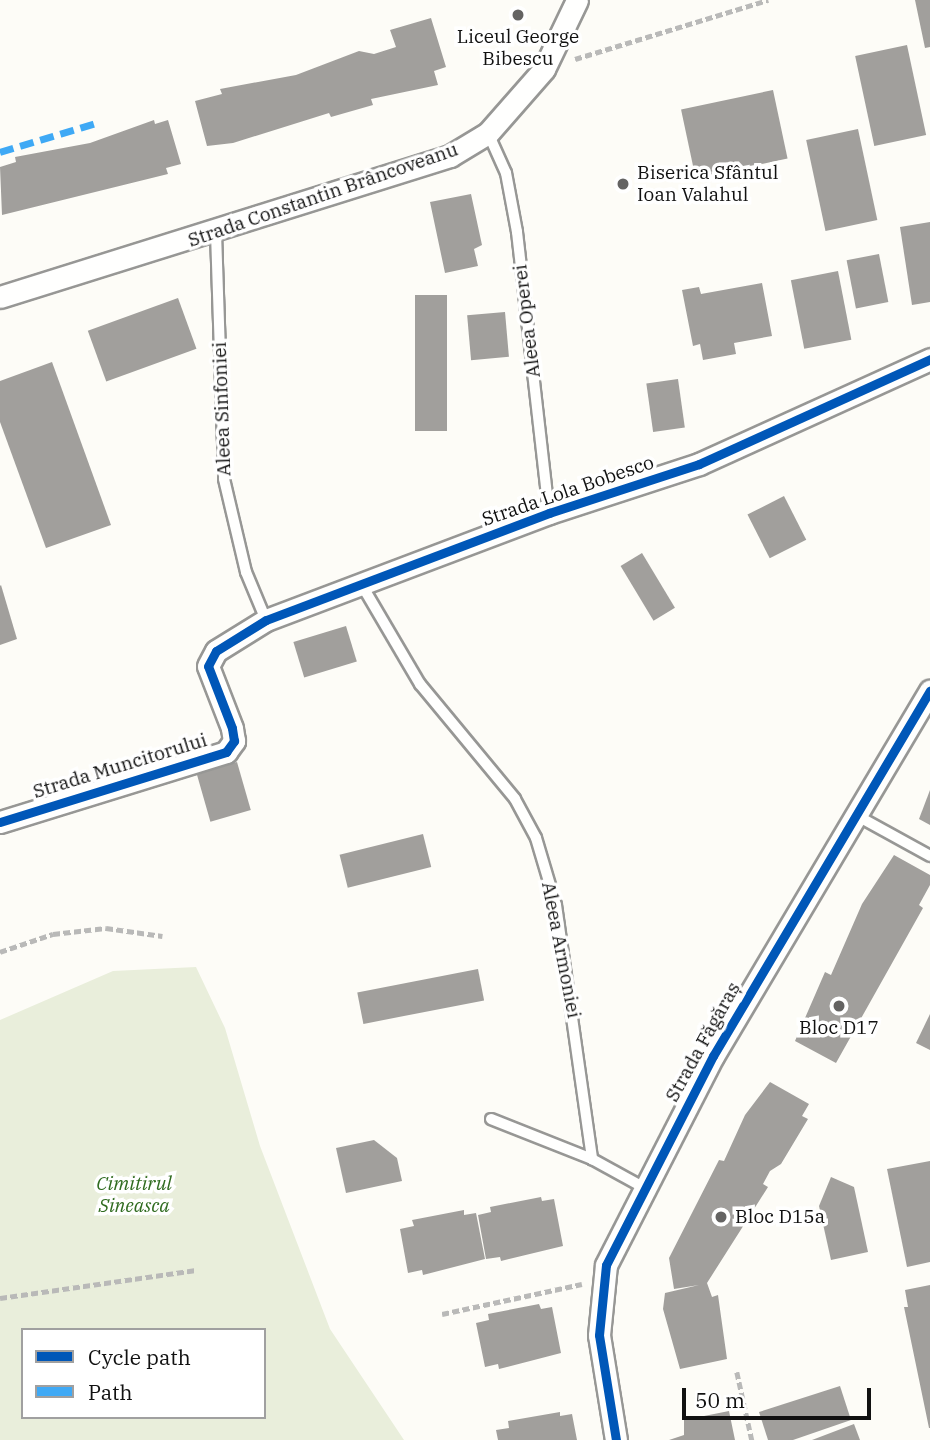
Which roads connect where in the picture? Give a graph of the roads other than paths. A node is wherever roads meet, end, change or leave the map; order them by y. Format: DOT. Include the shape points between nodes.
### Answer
graph roads {
  1 [pos="577,0"];
  2 [pos="488,134"];
  3 [pos="216,233"];
  4 [pos="0,297"];
  5 [pos="930,359"];
  6 [pos="550,513"];
  7 [pos="363,587"];
  8 [pos="265,620"];
  9 [pos="216,651"];
  10 [pos="930,691"];
  11 [pos="854,814"];
  12 [pos="0,822"];
  13 [pos="930,856"];
  14 [pos="491,1119"];
  15 [pos="592,1159"];
  16 [pos="643,1187"];
  17 [pos="617,1440"];
  1 -- 2 [label="street, Strada Constantin Brâncoveanu" via="544,69"];
  2 -- 3 [label="street, Strada Constantin Brâncoveanu" via="450,156"];
  2 -- 6 [label="lane, Aleea Operei" via="506,173 517,232"];
  3 -- 4 [label="street, Strada Constantin Brâncoveanu"];
  3 -- 8 [label="lane, Aleea Sinfoniei" via="224,479 246,572"];
  5 -- 6 [label="street, Strada Lola Bobesco" via="699,464"];
  6 -- 7 [label="street, Strada Lola Bobesco"];
  7 -- 8 [label="street, Strada Lola Bobesco"];
  7 -- 15 [label="lane, Aleea Armoniei" via="420,684 515,799 536,838 558,918"];
  8 -- 9 [label="street, Strada Lola Bobesco"];
  9 -- 12 [label="street, Strada Muncitorului" via="208,666 234,741 226,752"];
  10 -- 11 [label="street, Strada Făgăraș"];
  11 -- 13 [label="lane"];
  11 -- 16 [label="street, Strada Făgăraș"];
  14 -- 15 [label="lane"];
  15 -- 16 [label="lane"];
  16 -- 17 [label="street, Strada Făgăraș" via="605,1279 599,1335"];
}
